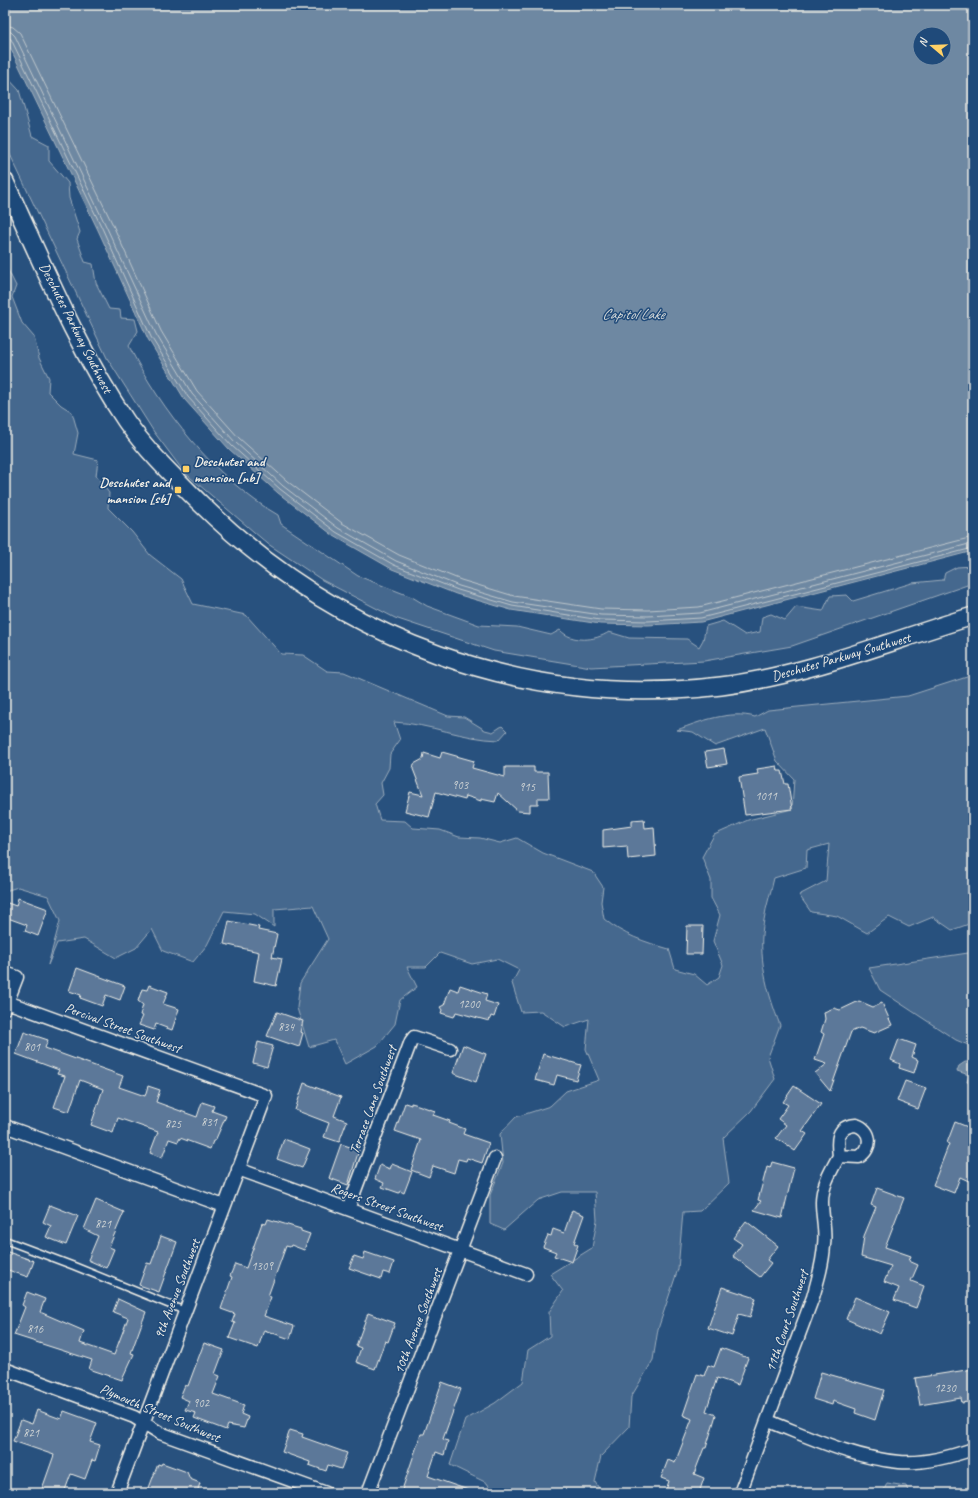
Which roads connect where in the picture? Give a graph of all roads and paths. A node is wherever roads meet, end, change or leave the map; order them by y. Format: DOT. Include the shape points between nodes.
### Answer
graph roads {
  1 [pos="5,182"];
  2 [pos="973,616"];
  3 [pos="5,973"];
  4 [pos="6,1005"];
  5 [pos="450,1049"];
  6 [pos="266,1096"];
  7 [pos="5,1126"];
  8 [pos="839,1156"];
  9 [pos="495,1158"];
  10 [pos="238,1169"];
  11 [pos="224,1206"];
  12 [pos="348,1208"];
  13 [pos="5,1240"];
  14 [pos="462,1250"];
  15 [pos="526,1274"];
  16 [pos="185,1311"];
  17 [pos="5,1369"];
  18 [pos="768,1421"];
  19 [pos="143,1422"];
  20 [pos="973,1449"];
  21 [pos="117,1493"];
  22 [pos="326,1493"];
  23 [pos="368,1493"];
  24 [pos="740,1493"];
  1 -- 2 [label="street, Deschutes Parkway Southwest" via="78,339 101,382 128,424 159,461 220,523 283,573 329,604 421,648 476,668 536,681 603,689 660,690 720,686 786,675"];
  3 -- 4 [label="street, Percival Street Southwest" via="17,977"];
  4 -- 6 [label="street, Percival Street Southwest"];
  5 -- 12 [label="street, Terrace Lane Southwest" via="414,1037 411,1041"];
  6 -- 10 [label="street, 9th Avenue Southwest"];
  7 -- 11 [label="street"];
  8 -- 18 [label="street, 11th Court Southwest" via="824,1188 824,1244 821,1270"];
  9 -- 14 [label="street, 10th Avenue Southwest"];
  10 -- 11 [label="street, 9th Avenue Southwest"];
  10 -- 12 [label="street, Rogers Street Southwest"];
  11 -- 16 [label="street, 9th Avenue Southwest"];
  12 -- 14 [label="street, Rogers Street Southwest"];
  13 -- 16 [label="lane"];
  14 -- 15 [label="street, Rogers Street Southwest"];
  14 -- 23 [label="street, 10th Avenue Southwest"];
  16 -- 19 [label="street, 9th Avenue Southwest"];
  17 -- 19 [label="street, Plymouth Street Southwest"];
  18 -- 20 [label="street" via="862,1456 899,1462 929,1461"];
  18 -- 24 [label="street, 11th Court Southwest"];
  19 -- 21 [label="street, 9th Avenue Southwest"];
  19 -- 22 [label="street, Plymouth Street Southwest" via="160,1433"];
}
